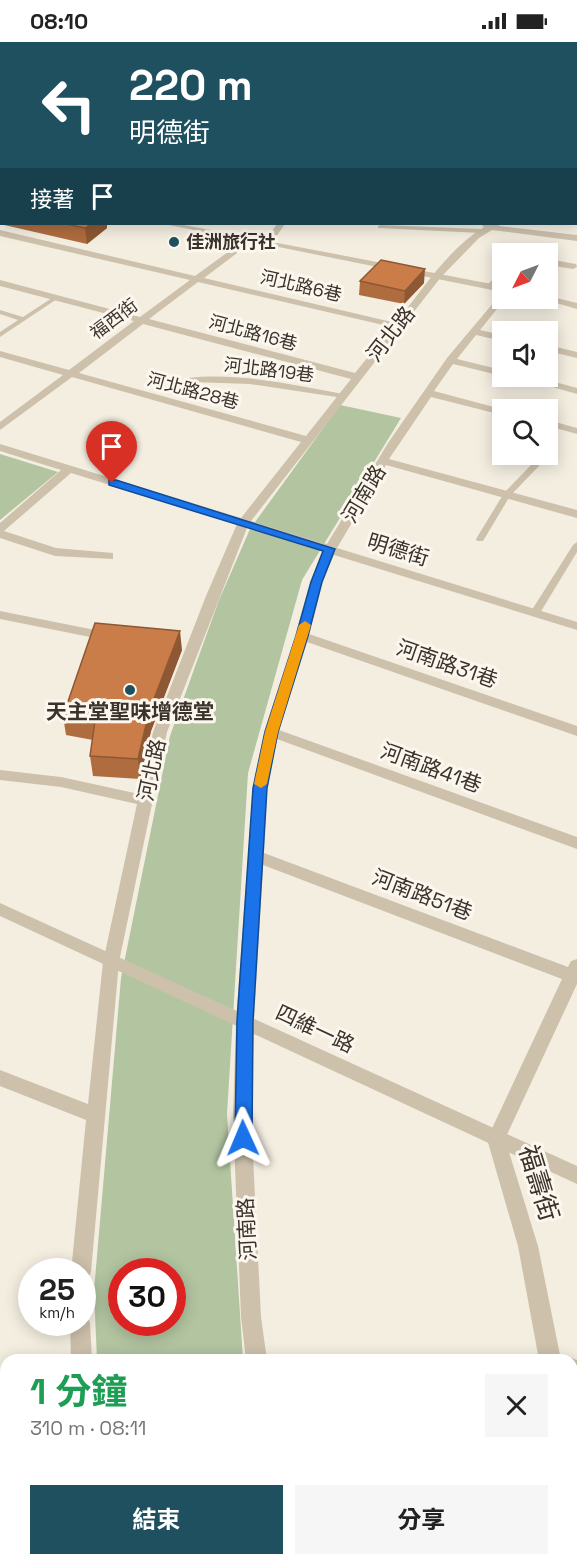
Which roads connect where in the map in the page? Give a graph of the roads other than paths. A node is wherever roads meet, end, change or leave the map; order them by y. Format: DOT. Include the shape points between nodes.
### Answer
graph roads {
  1 [pos="173,225"];
  2 [pos="280,225"];
  3 [pos="488,226"];
  4 [pos="380,227"];
  5 [pos="0,232"];
  6 [pos="577,238"];
  7 [pos="250,239"];
  8 [pos="268,242"];
  9 [pos="558,264"];
  10 [pos="573,266"];
  11 [pos="438,275"];
  12 [pos="196,278"];
  13 [pos="0,283"];
  14 [pos="490,286"];
  15 [pos="55,298"];
  16 [pos="558,302"];
  17 [pos="577,306"];
  18 [pos="493,309"];
  19 [pos="0,312"];
  20 [pos="24,319"];
  21 [pos="140,320"];
  22 [pos="398,326"];
  23 [pos="474,332"];
  24 [pos="0,335"];
  25 [pos="492,336"];
  26 [pos="558,350"];
  27 [pos="0,354"];
  28 [pos="577,355"];
  29 [pos="451,360"];
  30 [pos="492,370"];
  31 [pos="69,373"];
  32 [pos="357,377"];
  33 [pos="192,380"];
  34 [pos="558,386"];
  35 [pos="577,391"];
  36 [pos="428,393"];
  37 [pos="343,396"];
  38 [pos="492,409"];
  39 [pos="558,426"];
  40 [pos="0,427"];
  41 [pos="577,431"];
  42 [pos="308,440"];
  43 [pos="0,447"];
  44 [pos="383,461"];
  45 [pos="535,466"];
  46 [pos="69,469"];
  47 [pos="507,495"];
  48 [pos="577,514"];
  49 [pos="243,523"];
  50 [pos="0,532"];
  51 [pos="480,539"];
  52 [pos="577,545"];
  53 [pos="330,549"];
  54 [pos="109,556"];
  55 [pos="535,613"];
  56 [pos="0,615"];
  57 [pos="577,627"];
  58 [pos="302,636"];
  59 [pos="123,638"];
  60 [pos="577,731"];
  61 [pos="271,732"];
  62 [pos="0,775"];
  63 [pos="146,801"];
  64 [pos="577,843"];
  65 [pos="257,857"];
  66 [pos="0,909"];
  67 [pos="111,962"];
  68 [pos="574,971"];
  69 [pos="245,1021"];
  70 [pos="0,1078"];
  71 [pos="97,1116"];
  72 [pos="496,1139"];
  73 [pos="577,1176"];
  74 [pos="82,1258"];
  75 [pos="80,1336"];
  76 [pos="81,1354"];
  77 [pos="255,1354"];
  78 [pos="551,1354"];
  1 -- 7 [label="street"];
  2 -- 8 [label="street"];
  3 -- 4 [label="lane"];
  3 -- 6 [label="street"];
  3 -- 11 [label="street, 河北路"];
  5 -- 12 [label="street, 河北路6巷"];
  7 -- 8 [label="street"];
  7 -- 12 [label="street, 福西街"];
  8 -- 11 [label="street"];
  9 -- 10 [label="street"];
  11 -- 14 [label="street"];
  11 -- 22 [label="street, 河北路"];
  12 -- 21 [label="street, 福西街"];
  12 -- 22 [label="street, 河北路6巷"];
  13 -- 15 [label="street, 河北路16巷"];
  15 -- 20 [label="lane"];
  15 -- 21 [label="street, 河北路16巷"];
  16 -- 17 [label="street"];
  18 -- 23 [label="street, 河南路"];
  19 -- 20 [label="lane"];
  20 -- 24 [label="lane"];
  21 -- 31 [label="street, 福西街"];
  21 -- 32 [label="street, 河北路16巷"];
  22 -- 32 [label="street, 河北路"];
  23 -- 25 [label="street"];
  23 -- 29 [label="street, 河南路"];
  26 -- 28 [label="street"];
  27 -- 31 [label="street, 河北路28巷"];
  29 -- 30 [label="street"];
  29 -- 36 [label="street, 河南路"];
  31 -- 40 [label="street, 福西街"];
  31 -- 42 [label="street, 河北路28巷"];
  32 -- 37 [label="street, 河北路"];
  33 -- 37 [label="lane, 河北路19巷" via="233,378"];
  34 -- 35 [label="street"];
  36 -- 38 [label="street"];
  36 -- 44 [label="street, 河南路"];
  37 -- 42 [label="street, 河北路"];
  39 -- 41 [label="street"];
  42 -- 49 [label="street, 河北路"];
  43 -- 46 [label="street, 明德街"];
  44 -- 47 [label="street"];
  44 -- 53 [label="street, 河南路"];
  45 -- 47 [label="lane"];
  46 -- 49 [label="street, 明德街"];
  46 -- 50 [label="street"];
  47 -- 48 [label="street"];
  47 -- 51 [label="lane"];
  49 -- 53 [label="street, 明德街"];
  49 -- 63 [label="street, 河北路" via="188,645 160,732"];
  50 -- 54 [label="street" via="55,552"];
  52 -- 55 [label="lane"];
  53 -- 55 [label="street, 明德街"];
  53 -- 58 [label="street, 河南路" via="316,582"];
  55 -- 57 [label="street, 明德街"];
  56 -- 59 [label="street"];
  58 -- 60 [label="street, 河南路31巷"];
  58 -- 61 [label="street, 河南路"];
  61 -- 64 [label="street, 河南路41巷"];
  61 -- 65 [label="street, 河南路" via="260,788"];
  62 -- 63 [label="street" via="61,782"];
  63 -- 67 [label="street, 河北路"];
  65 -- 68 [label="street, 河南路51巷"];
  65 -- 69 [label="street, 河南路"];
  66 -- 67 [label="street, 四維一路"];
  67 -- 69 [label="street, 四維一路"];
  67 -- 71 [label="street, 河北路"];
  68 -- 72 [label="street, 福壽街"];
  69 -- 72 [label="street, 四維一路"];
  69 -- 77 [label="street, 河南路" via="242,1116"];
  70 -- 71 [label="street"];
  71 -- 74 [label="street, 河北路"];
  72 -- 73 [label="street, 四維一路"];
  72 -- 78 [label="street, 福壽街" via="528,1246"];
  75 -- 76 [label="street"];
}
